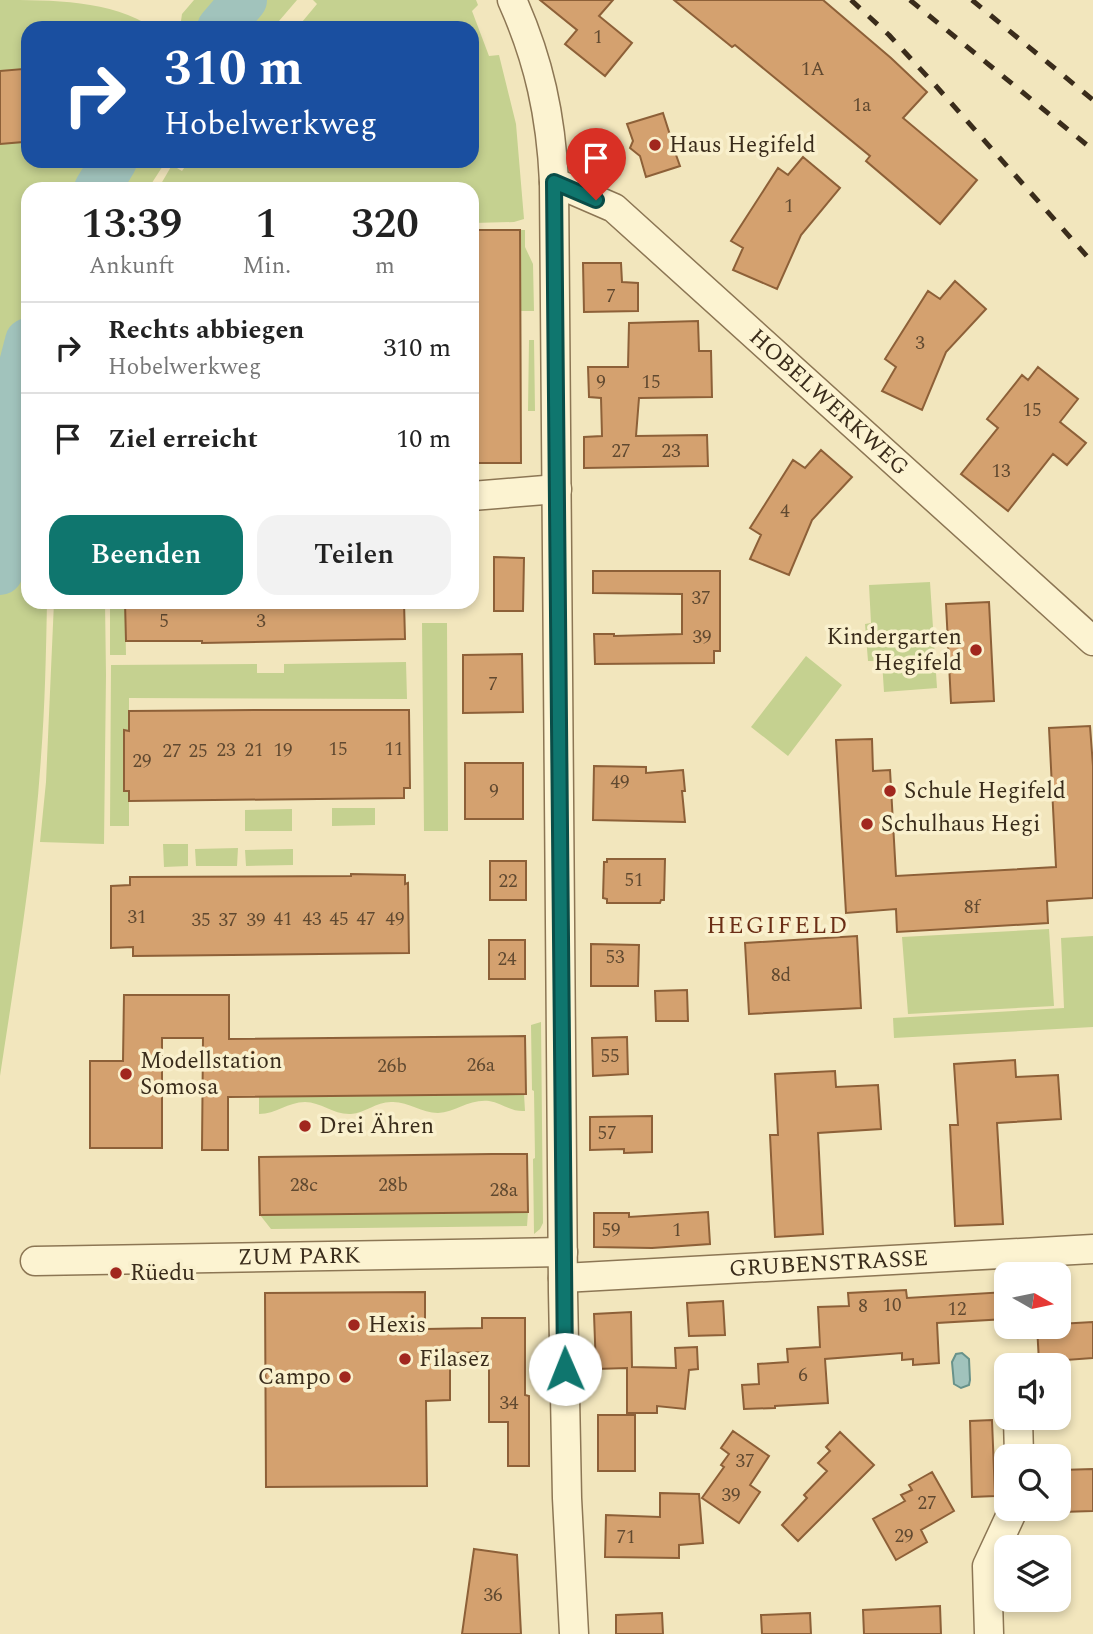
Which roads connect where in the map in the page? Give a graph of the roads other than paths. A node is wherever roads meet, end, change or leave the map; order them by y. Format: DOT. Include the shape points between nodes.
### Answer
graph roads {
  1 [pos="512,0"];
  2 [pos="554,182"];
  3 [pos="557,489"];
  4 [pos="479,495"];
  5 [pos="1093,641"];
  6 [pos="1093,1249"];
  7 [pos="35,1261"];
  8 [pos="563,1265"];
  9 [pos="1008,1521"];
  10 [pos="575,1634"];
  11 [pos="989,1634"];
  1 -- 2 [label="street" via="542,85 551,129"];
  2 -- 3 [label="street"];
  2 -- 5 [label="street, HOBELWERKWEG" via="614,208"];
  3 -- 4 [label="street"];
  3 -- 8 [label="street"];
  6 -- 8 [label="street, GRUBENSTRASSE"];
  7 -- 8 [label="street, ZUM PARK"];
  8 -- 10 [label="street" via="567,1498"];
  9 -- 11 [label="street" via="987,1566"];
}
